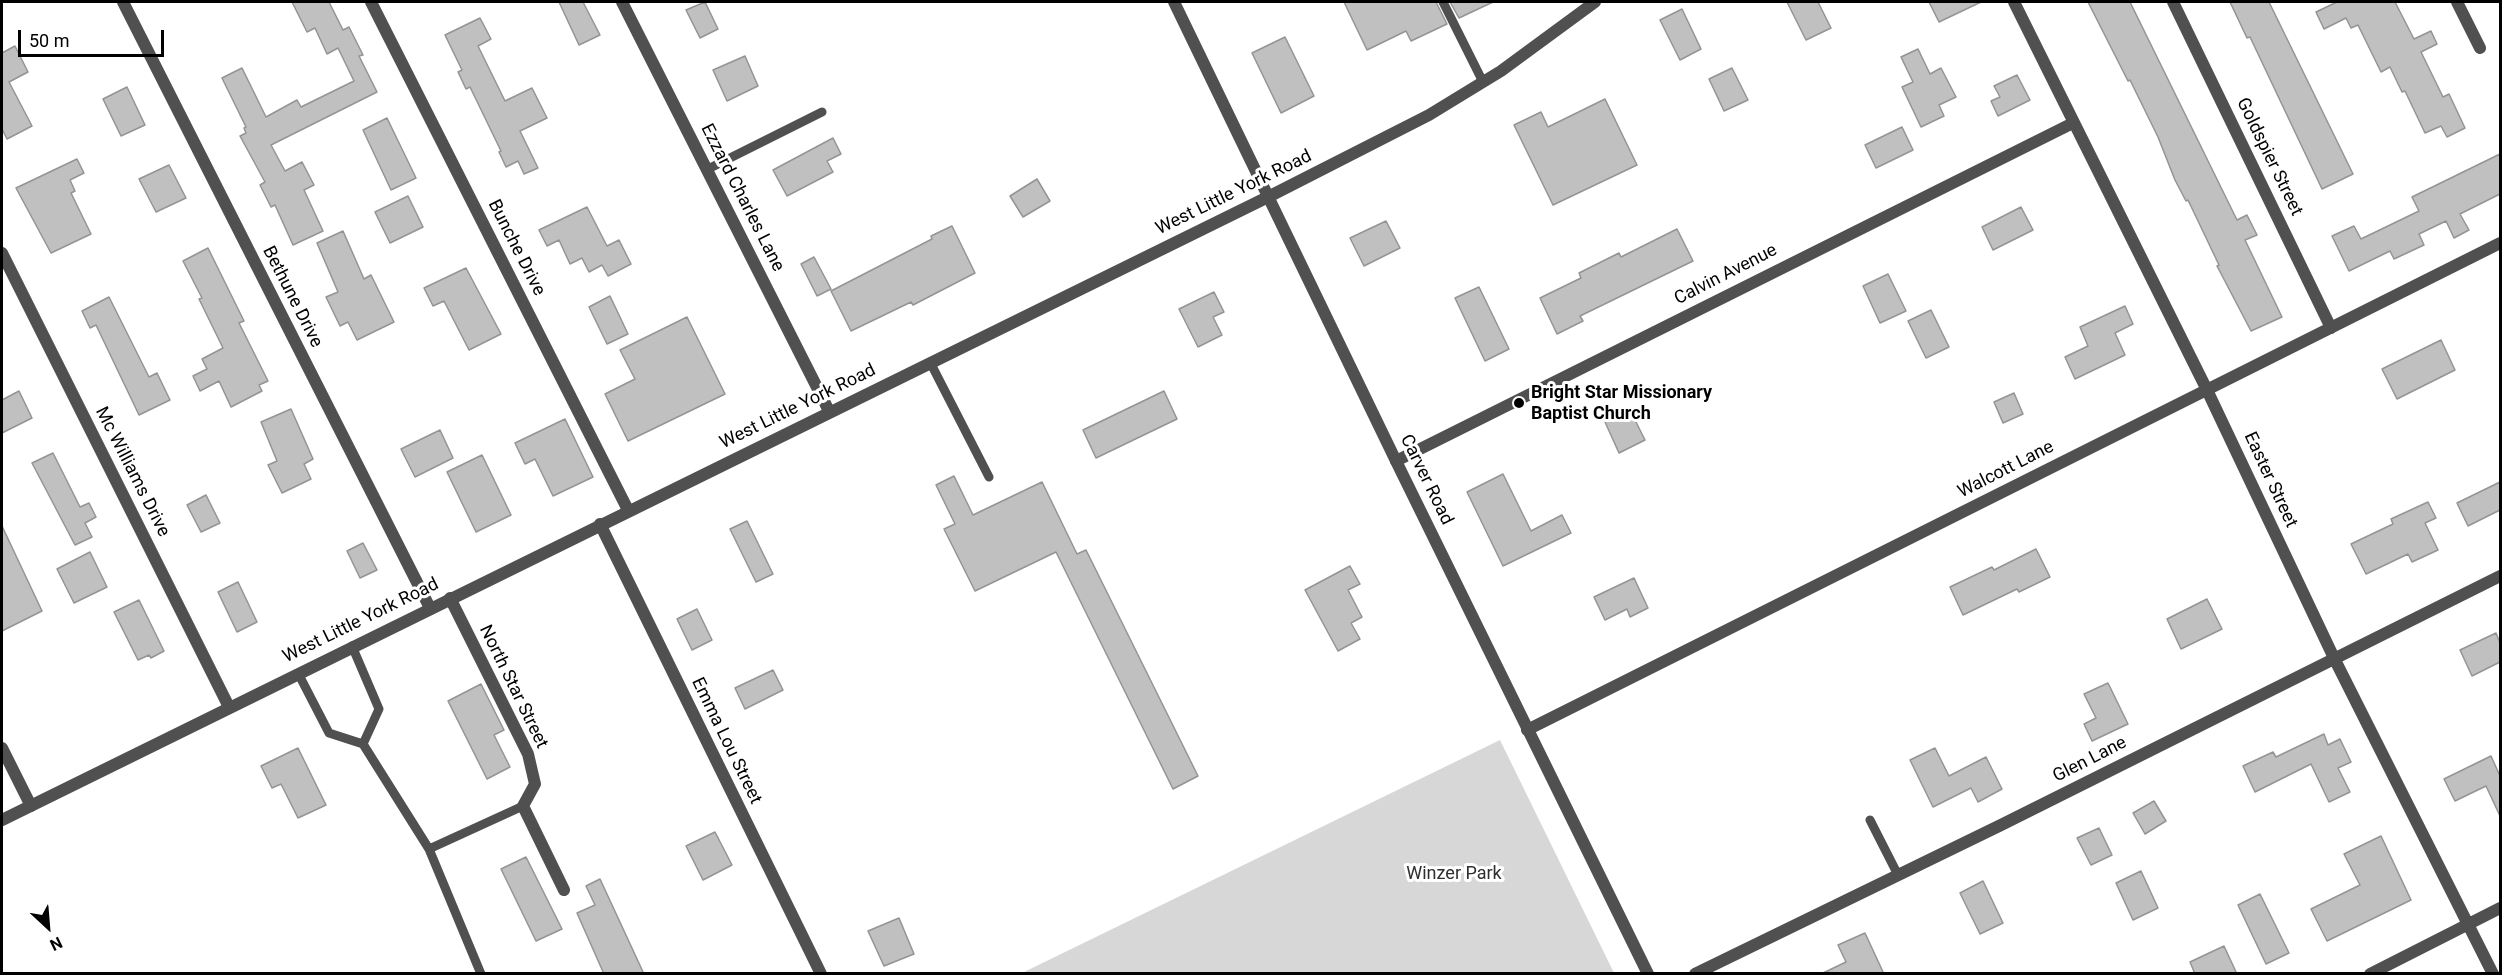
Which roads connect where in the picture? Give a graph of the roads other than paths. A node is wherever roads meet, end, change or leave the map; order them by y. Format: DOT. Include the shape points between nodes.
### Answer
graph roads {
  1 [pos="123,2"];
  2 [pos="371,2"];
  3 [pos="622,2"];
  4 [pos="1174,2"];
  5 [pos="1443,2"];
  6 [pos="1595,2"];
  7 [pos="2014,2"];
  8 [pos="2173,2"];
  9 [pos="2457,2"];
  10 [pos="2480,48"];
  11 [pos="1483,82"];
  12 [pos="822,112"];
  13 [pos="2073,123"];
  14 [pos="708,169"];
  15 [pos="1270,196"];
  16 [pos="2500,243"];
  17 [pos="2,253"];
  18 [pos="2331,328"];
  19 [pos="930,362"];
  20 [pos="2207,390"];
  21 [pos="829,411"];
  22 [pos="1396,460"];
  23 [pos="989,477"];
  24 [pos="628,510"];
  25 [pos="600,524"];
  26 [pos="2500,576"];
  27 [pos="450,598"];
  28 [pos="430,608"];
  29 [pos="352,646"];
  30 [pos="2334,658"];
  31 [pos="298,673"];
  32 [pos="229,707"];
  33 [pos="1527,730"];
  34 [pos="363,744"];
  35 [pos="2,748"];
  36 [pos="31,806"];
  37 [pos="523,806"];
  38 [pos="2,820"];
  39 [pos="1870,820"];
  40 [pos="429,849"];
  41 [pos="1898,874"];
  42 [pos="564,890"];
  43 [pos="2500,909"];
  44 [pos="2469,924"];
  45 [pos="481,974"];
  46 [pos="821,974"];
  47 [pos="1648,974"];
  48 [pos="1695,974"];
  49 [pos="2370,974"];
  50 [pos="2493,974"];
  1 -- 28 [label="street, Bethune Drive"];
  2 -- 24 [label="street, Bunche Drive"];
  3 -- 14 [label="street, Ezzard Charles Lane"];
  4 -- 15 [label="street, Carver Road"];
  5 -- 11 [label="lane"];
  6 -- 11 [label="street, West Little York Road"];
  7 -- 13 [label="street, Easter Street"];
  8 -- 18 [label="street, Goldspier Street"];
  9 -- 10 [label="street"];
  11 -- 15 [label="street, West Little York Road" via="1429,115"];
  12 -- 14 [label="lane"];
  13 -- 20 [label="street, Easter Street"];
  13 -- 22 [label="street, Calvin Avenue"];
  14 -- 21 [label="street, Ezzard Charles Lane"];
  15 -- 19 [label="street, West Little York Road"];
  15 -- 22 [label="street, Carver Road"];
  16 -- 18 [label="street, Walcott Lane"];
  17 -- 32 [label="street, Mc Williams Drive"];
  18 -- 20 [label="street, Walcott Lane"];
  19 -- 21 [label="street, West Little York Road"];
  19 -- 23 [label="lane"];
  20 -- 30 [label="street, Easter Street"];
  20 -- 33 [label="street, Walcott Lane"];
  21 -- 24 [label="street, West Little York Road"];
  22 -- 33 [label="street, Carver Road"];
  24 -- 25 [label="street, West Little York Road"];
  25 -- 27 [label="street, West Little York Road"];
  25 -- 46 [label="street, Emma Lou Street"];
  26 -- 30 [label="street, Glen Lane"];
  27 -- 28 [label="street, West Little York Road"];
  27 -- 37 [label="street, North Star Street" via="528,754 535,784"];
  28 -- 29 [label="street, West Little York Road"];
  29 -- 31 [label="street, West Little York Road"];
  29 -- 34 [label="lane" via="379,709"];
  30 -- 41 [label="street, Glen Lane"];
  30 -- 44 [label="street, Easter Street"];
  31 -- 32 [label="street, West Little York Road"];
  31 -- 34 [label="lane" via="329,733"];
  32 -- 36 [label="street, West Little York Road"];
  33 -- 47 [label="street, Carver Road"];
  34 -- 40 [label="lane"];
  35 -- 36 [label="street"];
  36 -- 38 [label="street, West Little York Road"];
  37 -- 40 [label="lane"];
  37 -- 42 [label="street"];
  39 -- 41 [label="lane"];
  40 -- 45 [label="lane"];
  41 -- 48 [label="street, Glen Lane"];
  43 -- 44 [label="street"];
  44 -- 49 [label="street"];
  44 -- 50 [label="street, Easter Street"];
}
